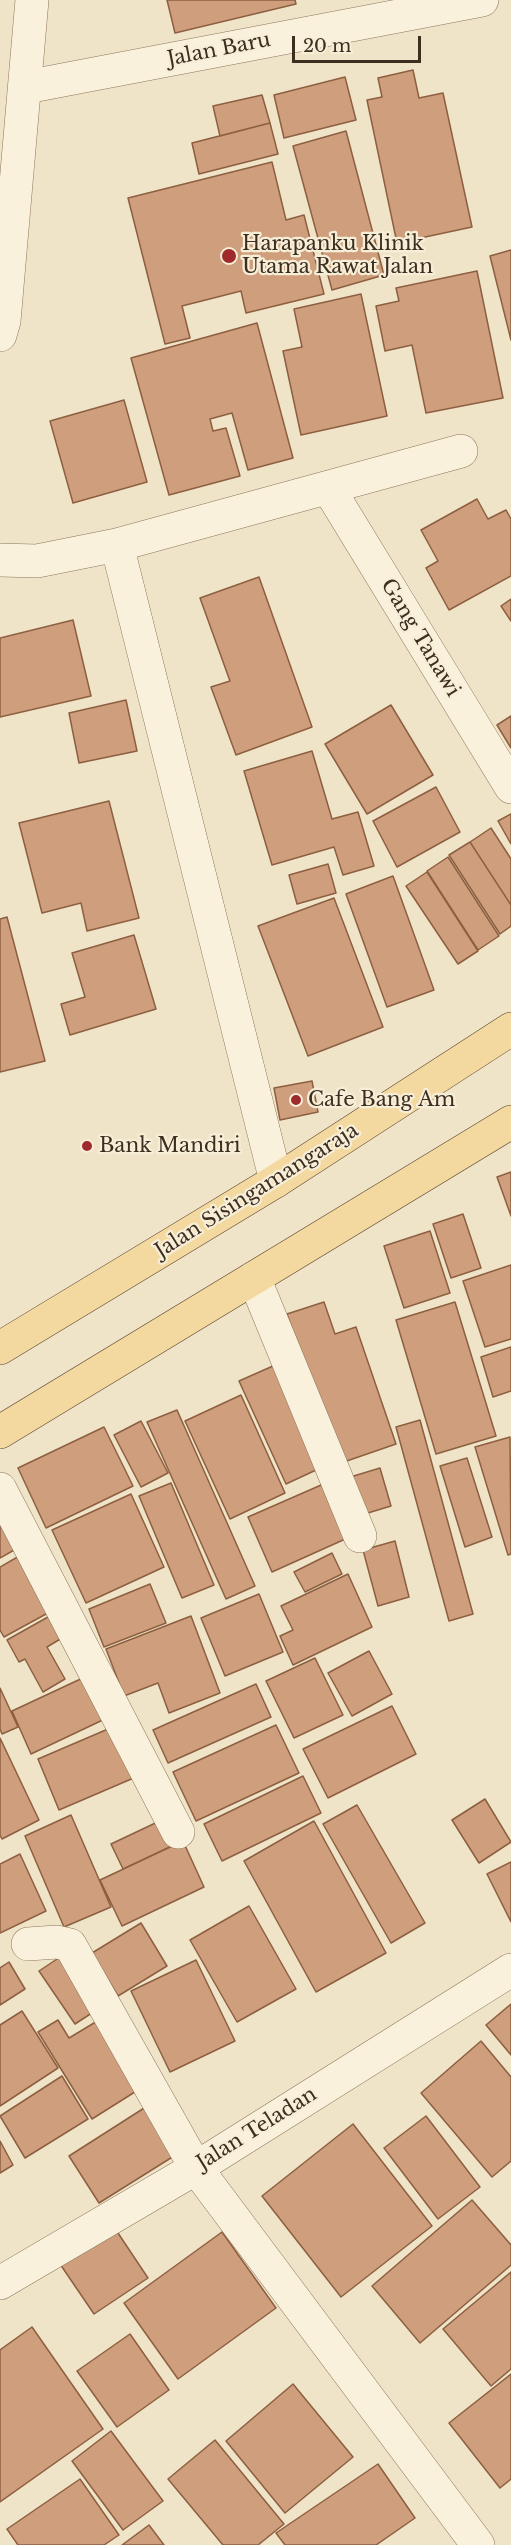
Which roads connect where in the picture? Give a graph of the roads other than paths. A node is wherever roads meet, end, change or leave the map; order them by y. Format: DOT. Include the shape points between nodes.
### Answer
graph roads {
  1 [pos="32,0"];
  2 [pos="482,0"];
  3 [pos="26,87"];
  4 [pos="0,335"];
  5 [pos="461,451"];
  6 [pos="329,489"];
  7 [pos="117,544"];
  8 [pos="0,560"];
  9 [pos="511,787"];
  10 [pos="511,1029"];
  11 [pos="511,1122"];
  12 [pos="276,1181"];
  13 [pos="254,1278"];
  14 [pos="0,1348"];
  15 [pos="0,1432"];
  16 [pos="0,1489"];
  17 [pos="360,1536"];
  18 [pos="178,1832"];
  19 [pos="28,1944"];
  20 [pos="511,1970"];
  21 [pos="196,2168"];
  22 [pos="0,2283"];
  23 [pos="478,2545"];
  1 -- 3 [label="street"];
  2 -- 3 [label="street, Jalan Baru"];
  3 -- 4 [label="street"];
  5 -- 6 [label="street"];
  6 -- 7 [label="street"];
  6 -- 9 [label="street, Gang Tanawi"];
  7 -- 8 [label="street" via="37,561"];
  7 -- 12 [label="street"];
  10 -- 12 [label="main road, Jalan Sisingamangaraja"];
  11 -- 13 [label="main road"];
  12 -- 14 [label="main road, Jalan Sisingamangaraja"];
  13 -- 15 [label="main road"];
  13 -- 17 [label="street"];
  16 -- 18 [label="street"];
  19 -- 21 [label="street" via="70,1945"];
  20 -- 21 [label="street, Jalan Teladan"];
  21 -- 22 [label="street, Jalan Teladan"];
  21 -- 23 [label="street"];
}
